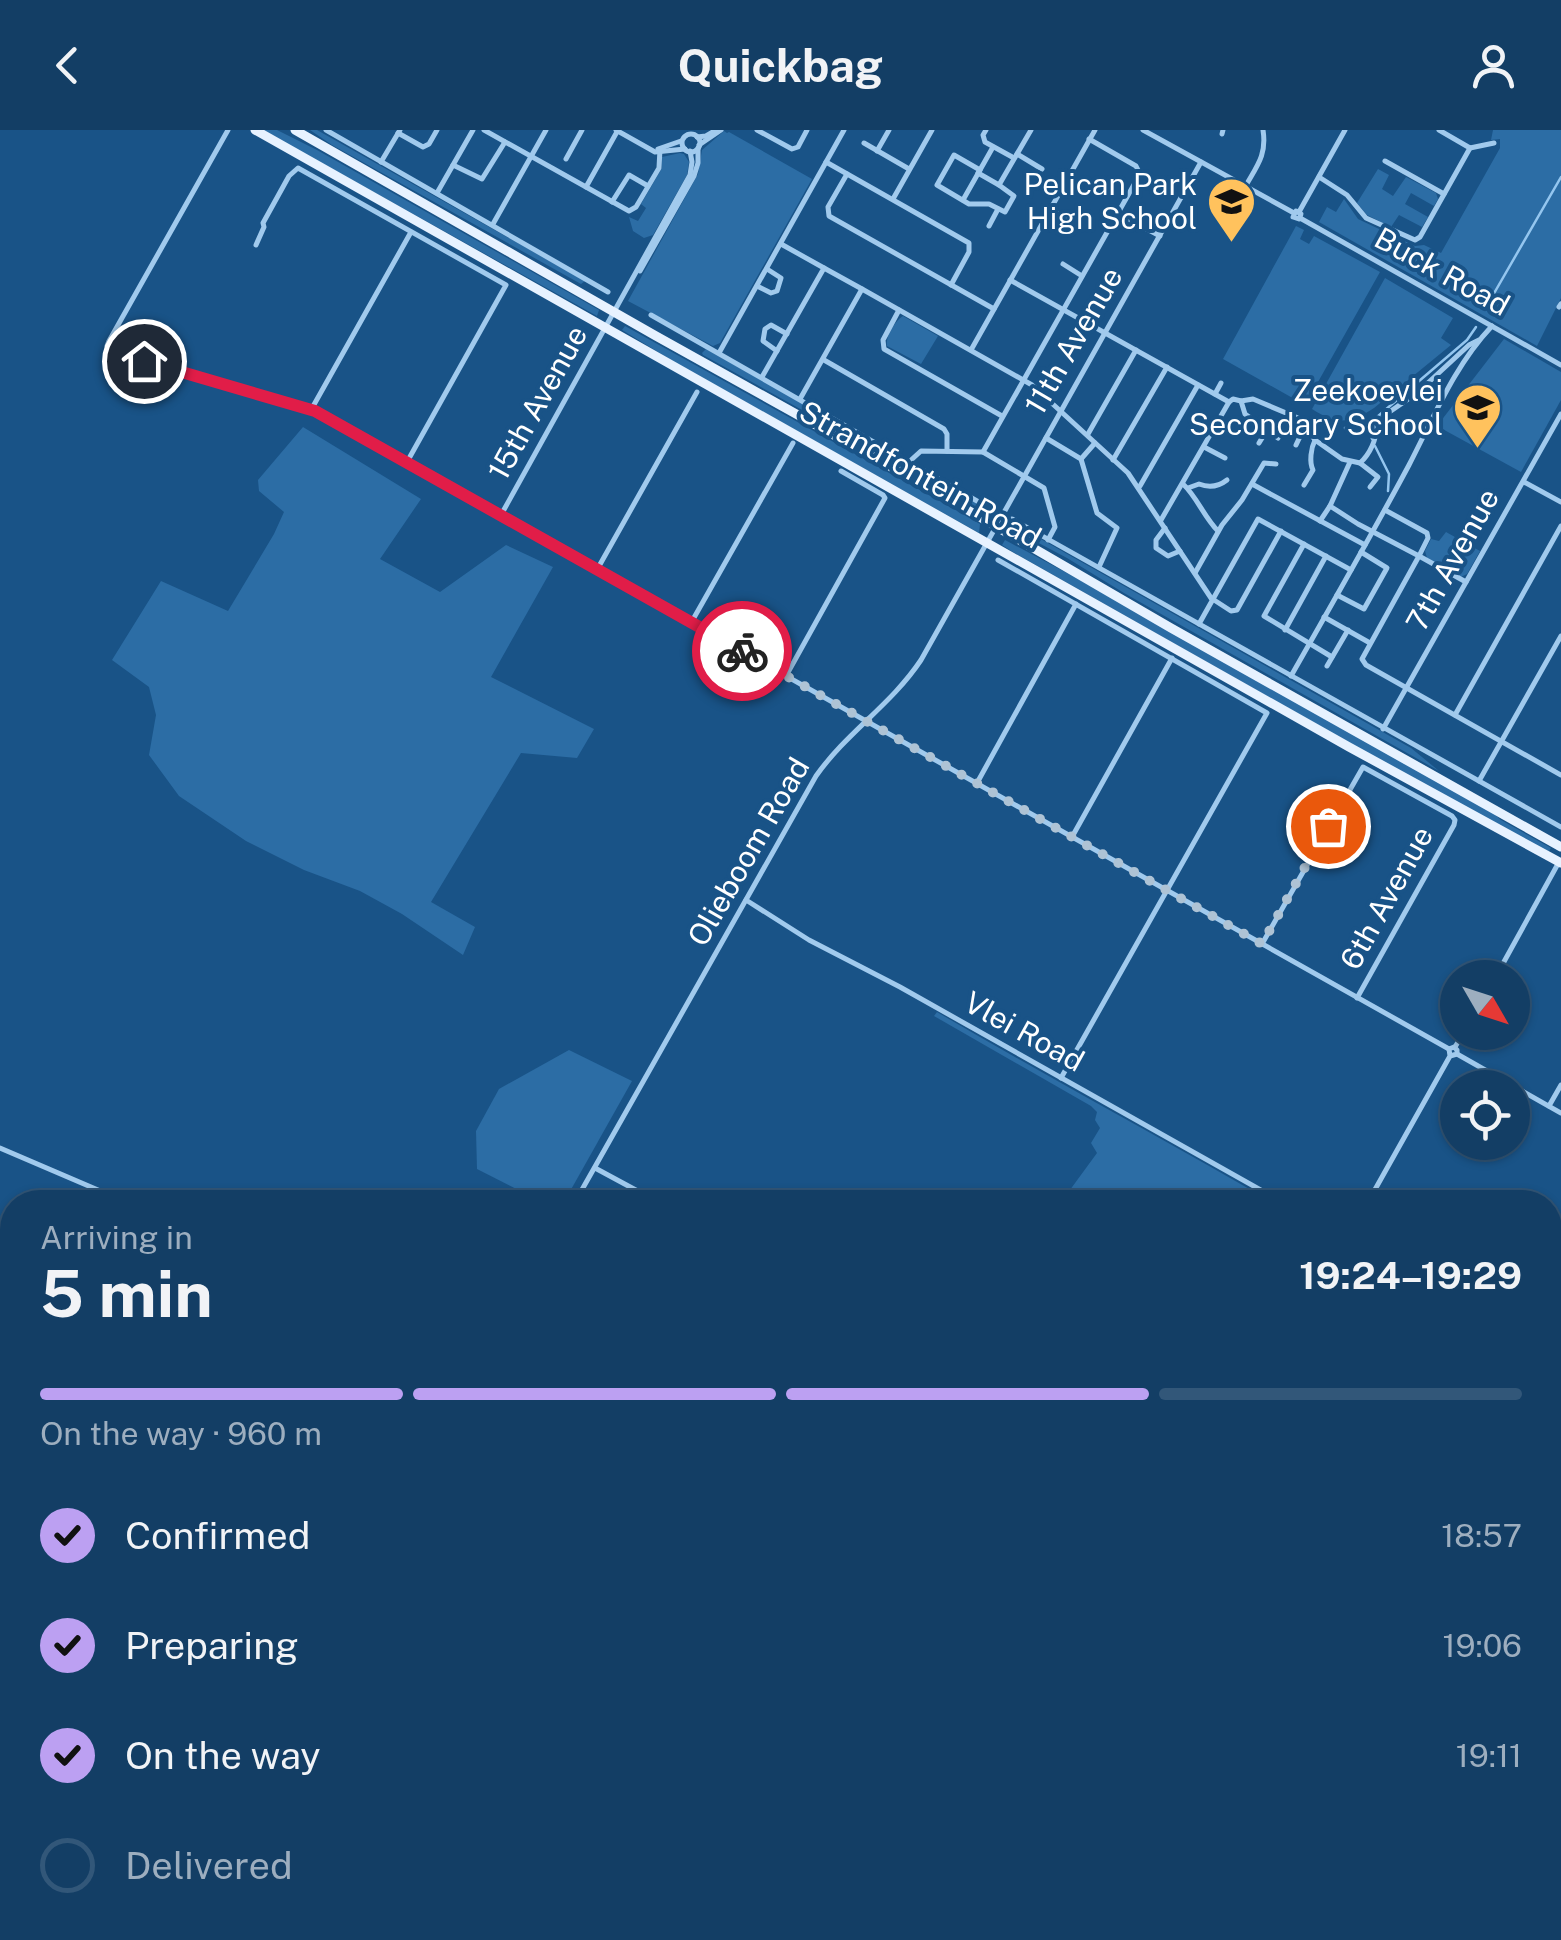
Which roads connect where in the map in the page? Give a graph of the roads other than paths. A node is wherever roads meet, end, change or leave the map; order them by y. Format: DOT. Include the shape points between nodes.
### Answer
graph roads {
  1 [pos="228,130"];
  2 [pos="255,130"];
  3 [pos="295,130"];
  4 [pos="438,130"];
  5 [pos="473,130"];
  6 [pos="484,130"];
  7 [pos="546,130"];
  8 [pos="582,130"];
  9 [pos="618,130"];
  10 [pos="719,130"];
  11 [pos="757,130"];
  12 [pos="808,130"];
  13 [pos="844,130"];
  14 [pos="889,130"];
  15 [pos="932,130"];
  16 [pos="973,130"];
  17 [pos="1031,130"];
  18 [pos="1094,130"];
  19 [pos="1143,130"];
  20 [pos="1263,130"];
  21 [pos="1345,130"];
  22 [pos="1439,130"];
  23 [pos="329,131"];
  24 [pos="399,132"];
  25 [pos="985,133"];
  26 [pos="689,135"];
  27 [pos="1089,139"];
  28 [pos="505,142"];
  29 [pos="864,143"];
  30 [pos="1494,143"];
  31 [pos="699,147"];
  32 [pos="993,147"];
  33 [pos="1470,148"];
  34 [pos="687,150"];
  35 [pos="660,151"];
  36 [pos="878,151"];
  37 [pos="531,156"];
  38 [pos="1016,156"];
  39 [pos="566,159"];
  40 [pos="1385,161"];
  41 [pos="381,162"];
  42 [pos="826,162"];
  43 [pos="1201,162"];
  44 [pos="453,164"];
  45 [pos="910,170"];
  46 [pos="1042,170"];
  47 [pos="979,172"];
  48 [pos="847,174"];
  49 [pos="1319,177"];
  50 [pos="648,186"];
  51 [pos="999,186"];
  52 [pos="586,187"];
  53 [pos="1245,187"];
  54 [pos="437,193"];
  55 [pos="1444,194"];
  56 [pos="893,199"];
  57 [pos="963,200"];
  58 [pos="612,202"];
  59 [pos="1050,209"];
  60 [pos="1002,210"];
  61 [pos="1118,213"];
  62 [pos="1298,214"];
  63 [pos="1070,221"];
  64 [pos="493,224"];
  65 [pos="989,226"];
  66 [pos="412,232"];
  67 [pos="1160,236"];
  68 [pos="781,244"];
  69 [pos="256,245"];
  70 [pos="1063,264"];
  71 [pos="766,268"];
  72 [pos="824,268"];
  73 [pos="1082,276"];
  74 [pos="1010,280"];
  75 [pos="950,284"];
  76 [pos="628,285"];
  77 [pos="757,286"];
  78 [pos="862,290"];
  79 [pos="608,292"];
  80 [pos="994,309"];
  81 [pos="1063,309"];
  82 [pos="900,310"];
  83 [pos="614,312"];
  84 [pos="651,315"];
  85 [pos="1492,326"];
  86 [pos="606,327"];
  87 [pos="1105,332"];
  88 [pos="787,334"];
  89 [pos="1478,340"];
  90 [pos="971,350"];
  91 [pos="1136,350"];
  92 [pos="778,351"];
  93 [pos="718,353"];
  94 [pos="822,360"];
  95 [pos="1561,365"];
  96 [pos="1166,368"];
  97 [pos="762,377"];
  98 [pos="1023,380"];
  99 [pos="1221,382"];
  100 [pos="1198,385"];
  101 [pos="696,392"];
  102 [pos="1215,394"];
  103 [pos="800,399"];
  104 [pos="1241,401"];
  105 [pos="1229,402"];
  106 [pos="311,410"];
  107 [pos="1061,410"];
  108 [pos="1561,414"];
  109 [pos="1002,416"];
  110 [pos="1306,426"];
  111 [pos="1267,430"];
  112 [pos="1087,436"];
  113 [pos="1046,438"];
  114 [pos="1278,438"];
  115 [pos="1316,440"];
  116 [pos="793,443"];
  117 [pos="1096,443"];
  118 [pos="1259,443"];
  119 [pos="1296,445"];
  120 [pos="1204,446"];
  121 [pos="948,451"];
  122 [pos="982,452"];
  123 [pos="1225,458"];
  124 [pos="1081,459"];
  125 [pos="1113,460"];
  126 [pos="407,462"];
  127 [pos="910,462"];
  128 [pos="1350,462"];
  129 [pos="1276,464"];
  130 [pos="1360,464"];
  131 [pos="841,472"];
  132 [pos="1024,475"];
  133 [pos="1226,480"];
  134 [pos="1523,481"];
  135 [pos="1252,484"];
  136 [pos="1185,486"];
  137 [pos="1304,486"];
  138 [pos="1139,488"];
  139 [pos="1370,488"];
  140 [pos="1561,502"];
  141 [pos="1330,506"];
  142 [pos="992,509"];
  143 [pos="1385,510"];
  144 [pos="501,515"];
  145 [pos="1012,519"];
  146 [pos="1160,520"];
  147 [pos="1320,520"];
  148 [pos="995,526"];
  149 [pos="1561,526"];
  150 [pos="1165,528"];
  151 [pos="1374,530"];
  152 [pos="1218,531"];
  153 [pos="1281,531"];
  154 [pos="1048,540"];
  155 [pos="986,542"];
  156 [pos="1304,544"];
  157 [pos="1363,549"];
  158 [pos="1180,551"];
  159 [pos="1326,556"];
  160 [pos="1419,556"];
  161 [pos="998,560"];
  162 [pos="1098,568"];
  163 [pos="597,569"];
  164 [pos="1351,570"];
  165 [pos="1195,573"];
  166 [pos="1466,582"];
  167 [pos="1337,595"];
  168 [pos="1213,600"];
  169 [pos="1076,604"];
  170 [pos="1324,617"];
  171 [pos="692,623"];
  172 [pos="1198,624"];
  173 [pos="1285,630"];
  174 [pos="1348,630"];
  175 [pos="1561,636"];
  176 [pos="1370,642"];
  177 [pos="1310,644"];
  178 [pos="1172,658"];
  179 [pos="1332,658"];
  180 [pos="1327,666"];
  181 [pos="786,676"];
  182 [pos="1292,676"];
  183 [pos="1406,688"];
  184 [pos="1455,714"];
  185 [pos="867,722"];
  186 [pos="1384,729"];
  187 [pos="1502,741"];
  188 [pos="1561,775"];
  189 [pos="1478,782"];
  190 [pos="977,783"];
  191 [pos="1561,828"];
  192 [pos="1072,837"];
  193 [pos="1561,847"];
  194 [pos="1560,863"];
  195 [pos="1167,890"];
  196 [pos="746,900"];
  197 [pos="1262,944"];
  198 [pos="1505,960"];
  199 [pos="1357,998"];
  200 [pos="1453,1052"];
  201 [pos="1061,1078"];
  202 [pos="1561,1085"];
  203 [pos="1549,1106"];
  204 [pos="1561,1113"];
  205 [pos="0,1148"];
  206 [pos="595,1168"];
  207 [pos="98,1190"];
  208 [pos="582,1190"];
  209 [pos="636,1190"];
  210 [pos="1261,1190"];
  211 [pos="1375,1190"];
  1 -- 106 [label="street" via="108,348"];
  2 -- 86 [label="main road, Strandfontein Road"];
  3 -- 83 [label="main road, Strandfontein Road"];
  4 -- 24 [label="street" via="424,147"];
  5 -- 44 [label="street"];
  6 -- 28 [label="street"];
  7 -- 37 [label="street"];
  8 -- 39 [label="street"];
  9 -- 35 [label="street"];
  9 -- 52 [label="street"];
  10 -- 26 [label="street"];
  10 -- 31 [label="street"];
  11 -- 12 [label="street" via="792,149"];
  13 -- 42 [label="street"];
  14 -- 36 [label="street"];
  15 -- 45 [label="street"];
  16 -- 25 [label="street"];
  17 -- 38 [label="street"];
  18 -- 27 [label="street"];
  19 -- 43 [label="street, Buck Road"];
  20 -- 53 [label="street" via="1263,155"];
  21 -- 49 [label="street"];
  22 -- 33 [label="street"];
  23 -- 41 [label="street"];
  24 -- 41 [label="street"];
  25 -- 32 [label="street"];
  26 -- 31 [label="street"];
  26 -- 34 [label="street"];
  26 -- 35 [label="street"];
  27 -- 59 [label="street"];
  27 -- 61 [label="street" via="1140,171"];
  28 -- 37 [label="street"];
  28 -- 44 [label="street" via="482,179"];
  29 -- 36 [label="street"];
  30 -- 33 [label="street"];
  31 -- 34 [label="street"];
  31 -- 76 [label="street" via="694,176"];
  32 -- 38 [label="street"];
  32 -- 47 [label="street"];
  33 -- 55 [label="street"];
  34 -- 35 [label="street"];
  34 -- 76 [label="street" via="690,175"];
  35 -- 50 [label="street"];
  36 -- 45 [label="street"];
  37 -- 52 [label="street"];
  37 -- 64 [label="street"];
  38 -- 46 [label="street"];
  38 -- 51 [label="street"];
  40 -- 55 [label="street"];
  41 -- 54 [label="street"];
  42 -- 48 [label="street"];
  42 -- 68 [label="street"];
  43 -- 53 [label="street, Buck Road"];
  43 -- 67 [label="street, 11th Avenue"];
  44 -- 54 [label="street"];
  45 -- 56 [label="street"];
  47 -- 51 [label="street"];
  47 -- 57 [label="street"];
  47 -- 57 [label="street" via="954,155 937,184"];
  48 -- 56 [label="street"];
  48 -- 75 [label="street" via="829,216"];
  49 -- 55 [label="street" via="1366,218 1415,240"];
  49 -- 62 [label="street"];
  50 -- 58 [label="street" via="631,211"];
  50 -- 58 [label="street" via="628,175"];
  51 -- 60 [label="street" via="1014,196"];
  52 -- 58 [label="street"];
  53 -- 62 [label="street, Buck Road"];
  54 -- 64 [label="street"];
  56 -- 75 [label="street" via="969,243"];
  57 -- 60 [label="street"];
  59 -- 63 [label="street"];
  59 -- 74 [label="street"];
  60 -- 65 [label="street"];
  61 -- 67 [label="street"];
  61 -- 73 [label="street"];
  62 -- 85 [label="street, Buck Road"];
  64 -- 79 [label="street"];
  66 -- 69 [label="street" via="297,168"];
  66 -- 106 [label="street"];
  66 -- 126 [label="street" via="506,286"];
  67 -- 87 [label="street, 11th Avenue"];
  68 -- 71 [label="street"];
  68 -- 72 [label="street"];
  70 -- 73 [label="street"];
  71 -- 77 [label="street"];
  71 -- 77 [label="street" via="781,278 776,291"];
  72 -- 78 [label="street"];
  72 -- 88 [label="street"];
  73 -- 81 [label="street"];
  74 -- 80 [label="street"];
  74 -- 81 [label="street"];
  75 -- 80 [label="street"];
  76 -- 83 [label="street, 15th Avenue"];
  77 -- 93 [label="street"];
  78 -- 82 [label="street"];
  78 -- 94 [label="street"];
  80 -- 90 [label="street"];
  81 -- 87 [label="street"];
  81 -- 98 [label="street"];
  82 -- 90 [label="street"];
  82 -- 109 [label="street" via="884,348"];
  83 -- 86 [label="street, 15th Avenue"];
  83 -- 148 [label="main road, Strandfontein Road"];
  84 -- 93 [label="street, Strandfontein Road"];
  85 -- 89 [label="street"];
  85 -- 95 [label="street, Buck Road"];
  86 -- 144 [label="street, 15th Avenue"];
  86 -- 155 [label="main road, Strandfontein Road"];
  87 -- 91 [label="street"];
  87 -- 107 [label="street, 11th Avenue"];
  88 -- 92 [label="street"];
  88 -- 92 [label="street" via="772,325 765,329 763,341"];
  89 -- 130 [label="street" via="1386,415"];
  89 -- 143 [label="street"];
  90 -- 98 [label="street"];
  91 -- 96 [label="street"];
  91 -- 112 [label="street"];
  92 -- 97 [label="street"];
  93 -- 97 [label="street, Strandfontein Road"];
  94 -- 103 [label="street"];
  94 -- 121 [label="street" via="944,428"];
  96 -- 100 [label="street"];
  96 -- 125 [label="street"];
  97 -- 103 [label="street, Strandfontein Road"];
  98 -- 107 [label="street"];
  98 -- 109 [label="street"];
  99 -- 102 [label="street"];
  100 -- 102 [label="street"];
  100 -- 138 [label="street"];
  101 -- 163 [label="street"];
  102 -- 105 [label="street"];
  103 -- 127 [label="street, Strandfontein Road"];
  104 -- 105 [label="street"];
  104 -- 110 [label="street" via="1269,405"];
  104 -- 111 [label="street" via="1244,413"];
  105 -- 120 [label="street"];
  106 -- 126 [label="street"];
  107 -- 112 [label="street"];
  107 -- 113 [label="street, 11th Avenue"];
  108 -- 134 [label="street, 7th Avenue"];
  109 -- 122 [label="street"];
  110 -- 115 [label="street"];
  110 -- 119 [label="street"];
  111 -- 114 [label="street"];
  111 -- 118 [label="street"];
  112 -- 117 [label="street"];
  113 -- 124 [label="street"];
  113 -- 132 [label="street, 11th Avenue"];
  115 -- 128 [label="street"];
  115 -- 137 [label="street" via="1314,470"];
  116 -- 171 [label="street"];
  117 -- 124 [label="street"];
  117 -- 125 [label="street"];
  120 -- 123 [label="street"];
  120 -- 136 [label="street"];
  121 -- 122 [label="street"];
  121 -- 127 [label="street" via="918,452"];
  122 -- 132 [label="street"];
  124 -- 162 [label="street" via="1098,513 1118,528"];
  125 -- 138 [label="street"];
  126 -- 144 [label="street"];
  127 -- 142 [label="street, Strandfontein Road"];
  128 -- 130 [label="street"];
  128 -- 141 [label="street"];
  129 -- 135 [label="street" via="1262,462"];
  130 -- 139 [label="street" via="1378,477"];
  131 -- 181 [label="street" via="885,498"];
  132 -- 148 [label="street, 11th Avenue"];
  132 -- 154 [label="street" via="1045,492 1055,527"];
  133 -- 136 [label="street"];
  134 -- 140 [label="street"];
  134 -- 166 [label="street, 7th Avenue"];
  135 -- 147 [label="street"];
  135 -- 152 [label="street"];
  136 -- 146 [label="street"];
  136 -- 152 [label="street"];
  138 -- 146 [label="street"];
  141 -- 147 [label="street"];
  141 -- 151 [label="street"];
  143 -- 151 [label="street"];
  143 -- 160 [label="street" via="1426,533"];
  144 -- 163 [label="street"];
  145 -- 154 [label="street, Strandfontein Road"];
  146 -- 150 [label="street"];
  147 -- 157 [label="street"];
  148 -- 155 [label="street, 11th Avenue"];
  148 -- 193 [label="main road, Strandfontein Road"];
  149 -- 184 [label="street"];
  150 -- 158 [label="street"];
  150 -- 158 [label="street" via="1156,548 1168,556"];
  151 -- 157 [label="street"];
  151 -- 160 [label="street"];
  152 -- 165 [label="street"];
  153 -- 156 [label="street"];
  153 -- 168 [label="street" via="1237,610"];
  153 -- 168 [label="street" via="1258,518"];
  154 -- 162 [label="street, Strandfontein Road"];
  155 -- 185 [label="street, Olieboom Road" via="922,660"];
  155 -- 194 [label="main road, Strandfontein Road"];
  156 -- 159 [label="street"];
  156 -- 173 [label="street" via="1264,616"];
  157 -- 164 [label="street"];
  157 -- 167 [label="street" via="1386,565 1377,589 1364,609"];
  158 -- 165 [label="street"];
  159 -- 164 [label="street"];
  159 -- 173 [label="street"];
  160 -- 166 [label="street"];
  160 -- 176 [label="street"];
  161 -- 169 [label="street"];
  162 -- 172 [label="street, Strandfontein Road"];
  163 -- 171 [label="street"];
  164 -- 167 [label="street"];
  165 -- 168 [label="street"];
  166 -- 183 [label="street, 7th Avenue"];
  167 -- 170 [label="street"];
  168 -- 172 [label="street"];
  169 -- 178 [label="street"];
  169 -- 190 [label="street"];
  170 -- 174 [label="street"];
  170 -- 177 [label="street"];
  171 -- 181 [label="street"];
  172 -- 182 [label="street, Strandfontein Road"];
  173 -- 177 [label="street"];
  174 -- 176 [label="street"];
  174 -- 179 [label="street"];
  175 -- 187 [label="street"];
  176 -- 183 [label="street" via="1366,665"];
  177 -- 179 [label="street"];
  177 -- 182 [label="street"];
  178 -- 192 [label="street"];
  178 -- 195 [label="street" via="1266,716"];
  179 -- 180 [label="street"];
  181 -- 185 [label="street"];
  182 -- 186 [label="street, Strandfontein Road"];
  183 -- 184 [label="street"];
  183 -- 186 [label="street, 7th Avenue"];
  184 -- 187 [label="street"];
  185 -- 190 [label="street"];
  185 -- 196 [label="street, Olieboom Road" via="816,776"];
  186 -- 189 [label="street, Strandfontein Road"];
  187 -- 188 [label="street"];
  187 -- 189 [label="street"];
  189 -- 191 [label="street, Strandfontein Road"];
  190 -- 192 [label="street"];
  192 -- 195 [label="street"];
  194 -- 198 [label="street"];
  195 -- 197 [label="street"];
  195 -- 201 [label="street"];
  196 -- 201 [label="street, Vlei Road"];
  196 -- 206 [label="street, Olieboom Road"];
  197 -- 199 [label="street"];
  197 -- 199 [label="street, 6th Avenue" via="1359,770 1452,816 1454,825"];
  199 -- 200 [label="street"];
  200 -- 203 [label="street"];
  200 -- 211 [label="street"];
  201 -- 210 [label="street, Vlei Road"];
  202 -- 203 [label="street"];
  203 -- 204 [label="street"];
  205 -- 207 [label="street"];
  206 -- 208 [label="street, Olieboom Road"];
  206 -- 209 [label="street"];
}
